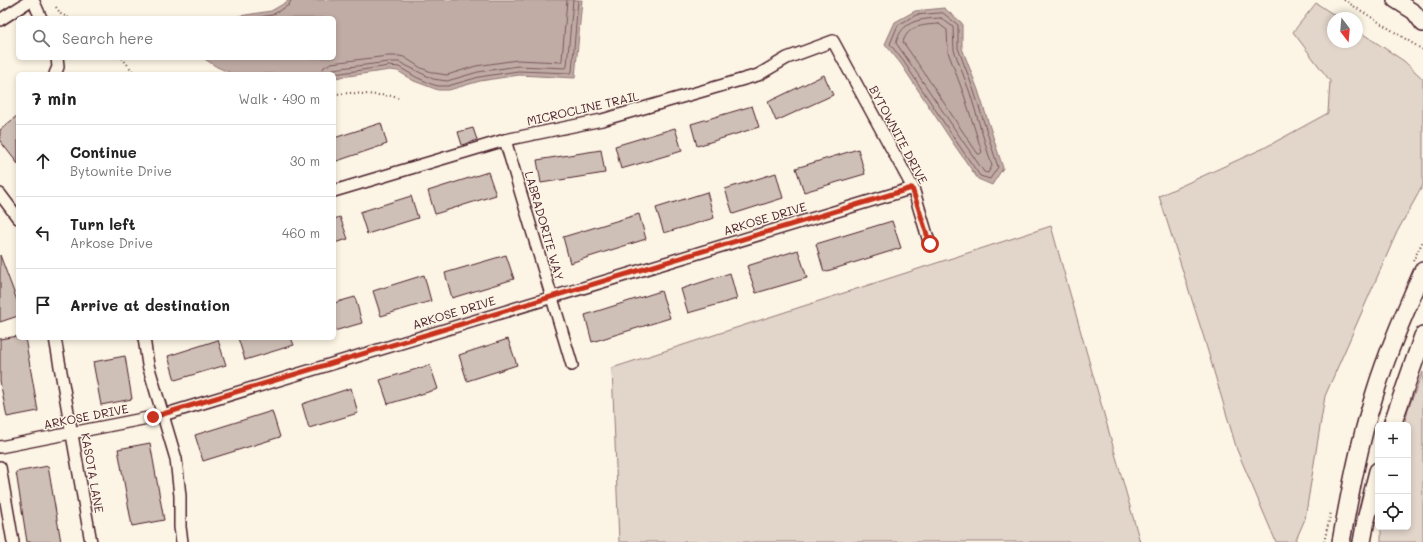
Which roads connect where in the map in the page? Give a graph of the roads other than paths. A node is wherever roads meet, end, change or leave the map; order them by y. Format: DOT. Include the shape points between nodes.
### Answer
graph roads {
  1 [pos="32,0"];
  2 [pos="1395,0"];
  3 [pos="1419,12"];
  4 [pos="40,16"];
  5 [pos="0,20"];
  6 [pos="1423,24"];
  7 [pos="833,41"];
  8 [pos="57,60"];
  9 [pos="56,72"];
  10 [pos="505,140"];
  11 [pos="912,188"];
  12 [pos="336,190"];
  13 [pos="0,194"];
  14 [pos="16,215"];
  15 [pos="930,244"];
  16 [pos="1423,271"];
  17 [pos="552,297"];
  18 [pos="1423,336"];
  19 [pos="55,340"];
  20 [pos="144,340"];
  21 [pos="572,365"];
  22 [pos="163,415"];
  23 [pos="1393,422"];
  24 [pos="72,433"];
  25 [pos="0,447"];
  26 [pos="0,467"];
  27 [pos="1375,483"];
  28 [pos="12,542"];
  29 [pos="91,542"];
  30 [pos="182,542"];
  31 [pos="1341,542"];
  32 [pos="1362,542"];
  1 -- 4 [label="street"];
  1 -- 5 [label="street"];
  2 -- 3 [label="main road"];
  3 -- 6 [label="main road"];
  7 -- 10 [label="street, MICROCLINE TRAIL" via="787,58 758,75 602,120"];
  7 -- 11 [label="street, BYTOWNITE DRIVE"];
  8 -- 9 [label="street"];
  10 -- 12 [label="street, MICROCLINE TRAIL"];
  10 -- 17 [label="street, LABRADORITE WAY"];
  11 -- 15 [label="street, BYTOWNITE DRIVE"];
  11 -- 17 [label="street, ARKOSE DRIVE"];
  13 -- 14 [label="street"];
  16 -- 31 [label="main road" via="1374,396 1354,469"];
  17 -- 21 [label="street, LABRADORITE WAY"];
  17 -- 22 [label="street, ARKOSE DRIVE"];
  18 -- 23 [label="main road"];
  19 -- 24 [label="street, KASOTA LANE"];
  20 -- 22 [label="street" via="148,365"];
  22 -- 24 [label="street, ARKOSE DRIVE"];
  22 -- 30 [label="street" via="176,459"];
  24 -- 25 [label="street, ARKOSE DRIVE"];
  24 -- 29 [label="street, KASOTA LANE"];
  26 -- 28 [label="street"];
  27 -- 32 [label="main road"];
}
